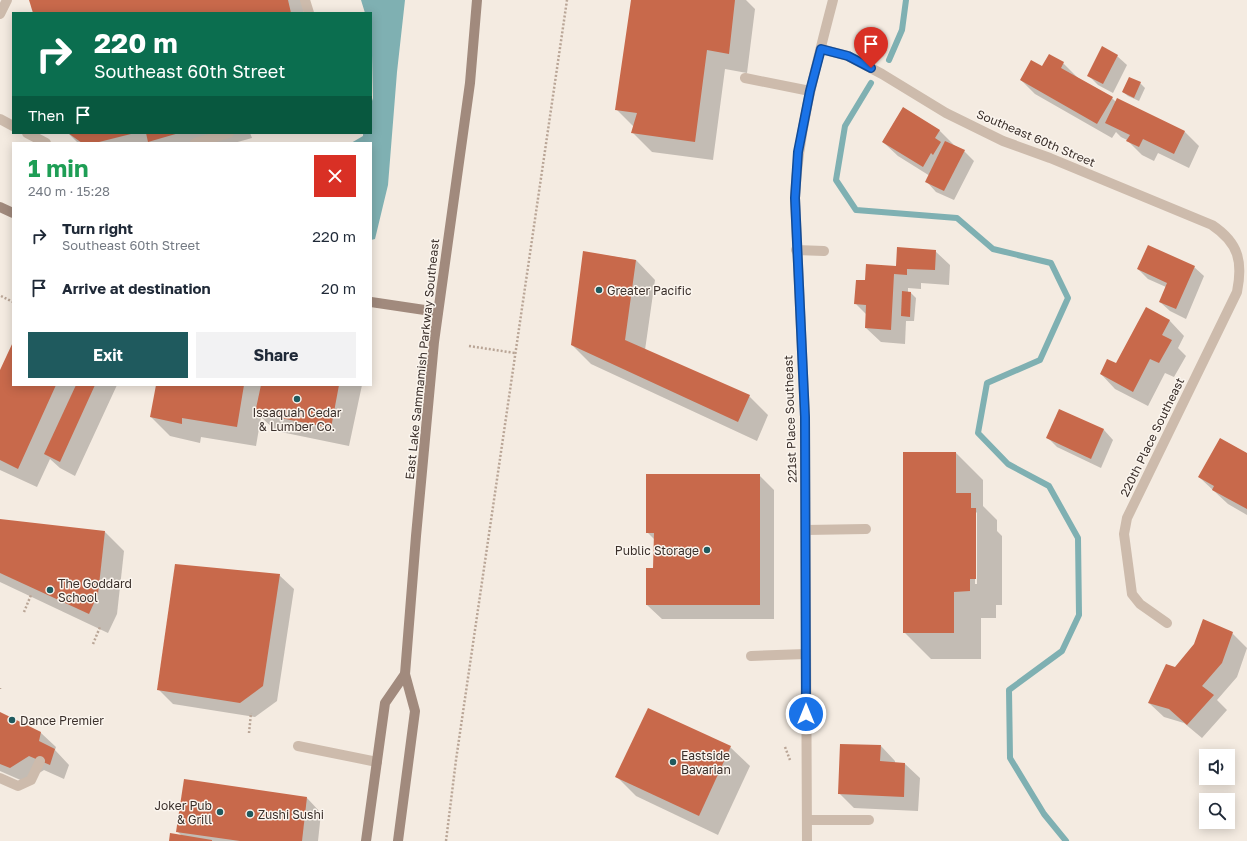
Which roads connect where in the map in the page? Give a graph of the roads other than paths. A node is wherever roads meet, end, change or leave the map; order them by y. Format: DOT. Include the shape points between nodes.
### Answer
graph roads {
  1 [pos="7,0"];
  2 [pos="306,0"];
  3 [pos="478,0"];
  4 [pos="834,0"];
  5 [pos="309,12"];
  6 [pos="0,14"];
  7 [pos="821,49"];
  8 [pos="745,78"];
  9 [pos="810,91"];
  10 [pos="0,119"];
  11 [pos="12,125"];
  12 [pos="29,134"];
  13 [pos="226,134"];
  14 [pos="44,142"];
  15 [pos="198,142"];
  16 [pos="0,207"];
  17 [pos="12,213"];
  18 [pos="796,250"];
  19 [pos="824,251"];
  20 [pos="1237,253"];
  21 [pos="372,302"];
  22 [pos="438,312"];
  23 [pos="866,529"];
  24 [pos="806,530"];
  25 [pos="1167,623"];
  26 [pos="806,654"];
  27 [pos="751,656"];
  28 [pos="405,674"];
  29 [pos="298,746"];
  30 [pos="40,761"];
  31 [pos="377,762"];
  32 [pos="0,778"];
  33 [pos="807,820"];
  34 [pos="869,820"];
  35 [pos="366,841"];
  36 [pos="398,841"];
  37 [pos="808,841"];
  1 -- 6 [label="street"];
  2 -- 5 [label="street"];
  3 -- 22 [label="main road, East Lake Sammamish Parkway Southeast" via="470,83"];
  4 -- 7 [label="street, 221st Place Southeast"];
  7 -- 9 [label="street, 221st Place Southeast"];
  7 -- 20 [label="street, Southeast 60th Street" via="848,56 946,113 1004,141 1212,225 1224,233"];
  8 -- 9 [label="street"];
  9 -- 18 [label="street, 221st Place Southeast" via="796,167"];
  10 -- 11 [label="street"];
  12 -- 14 [label="street"];
  13 -- 15 [label="street"];
  16 -- 17 [label="main road"];
  18 -- 19 [label="street"];
  18 -- 24 [label="street, 221st Place Southeast" via="805,417"];
  20 -- 25 [label="street, 220th Place Southeast" via="1240,279 1237,292 1126,523 1124,534 1132,594 1140,604"];
  21 -- 22 [label="main road"];
  22 -- 28 [label="main road, East Lake Sammamish Parkway Southeast"];
  23 -- 24 [label="street"];
  24 -- 26 [label="street, 221st Place Southeast"];
  26 -- 27 [label="street"];
  26 -- 33 [label="street, 221st Place Southeast"];
  28 -- 31 [label="main road, East Lake Sammamish Parkway Southeast" via="386,703"];
  28 -- 36 [label="main road, East Lake Sammamish Parkway Southeast" via="415,711"];
  29 -- 31 [label="street"];
  30 -- 32 [label="street" via="31,780 18,786"];
  31 -- 35 [label="main road, East Lake Sammamish Parkway Southeast"];
  33 -- 34 [label="street"];
  33 -- 37 [label="street, 221st Place Southeast"];
}
